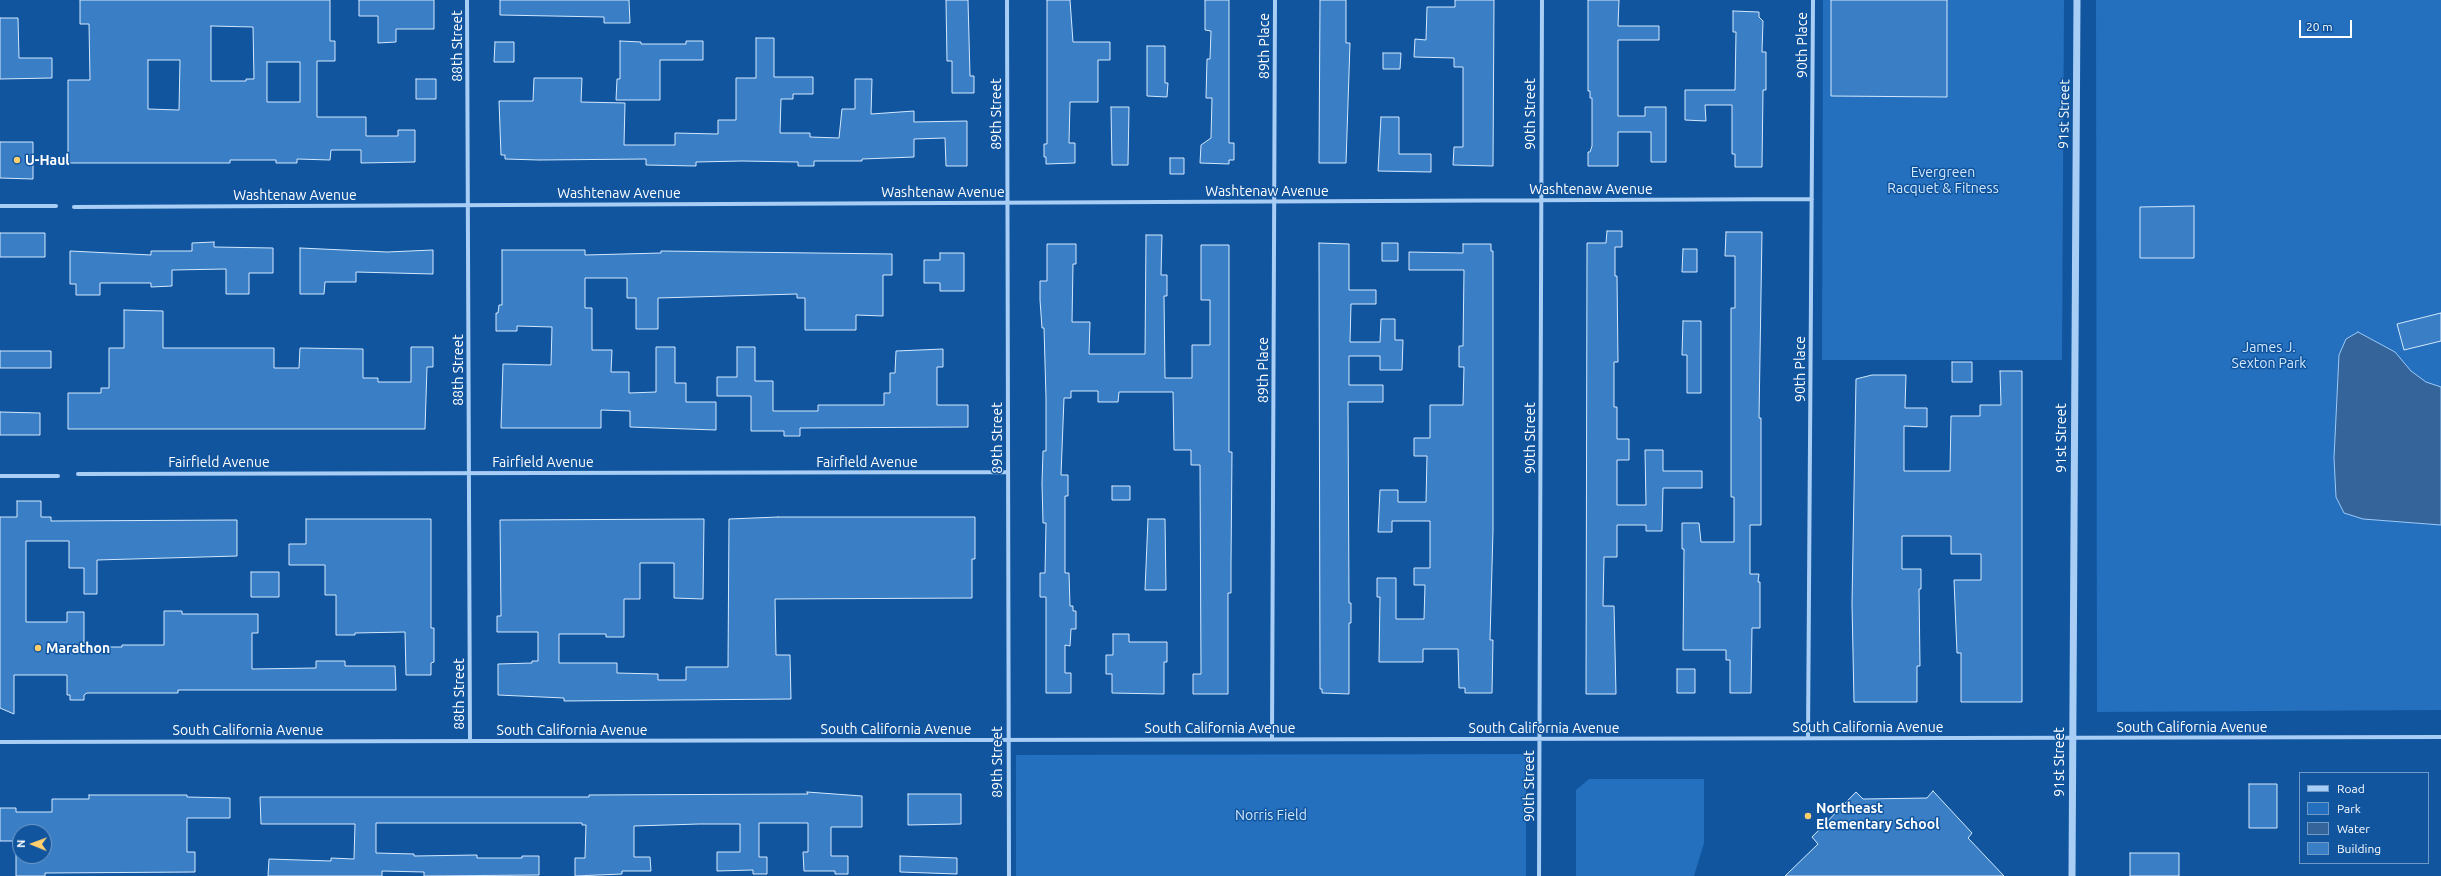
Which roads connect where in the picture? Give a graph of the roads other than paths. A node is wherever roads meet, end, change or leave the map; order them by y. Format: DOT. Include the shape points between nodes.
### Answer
graph roads {
  1 [pos="468,0"];
  2 [pos="1007,0"];
  3 [pos="1275,0"];
  4 [pos="1542,0"];
  5 [pos="1813,0"];
  6 [pos="2077,0"];
  7 [pos="1812,199"];
  8 [pos="1541,200"];
  9 [pos="1275,202"];
  10 [pos="1007,203"];
  11 [pos="468,205"];
  12 [pos="0,206"];
  13 [pos="56,206"];
  14 [pos="74,207"];
  15 [pos="1008,472"];
  16 [pos="469,473"];
  17 [pos="78,474"];
  18 [pos="0,476"];
  19 [pos="58,476"];
  20 [pos="2441,737"];
  21 [pos="1808,738"];
  22 [pos="2072,738"];
  23 [pos="1272,739"];
  24 [pos="1540,739"];
  25 [pos="1008,740"];
  26 [pos="470,741"];
  27 [pos="0,742"];
  28 [pos="1009,876"];
  29 [pos="1539,876"];
  30 [pos="2072,876"];
  1 -- 11 [label="street, 88th Street"];
  2 -- 10 [label="street, 89th Street"];
  3 -- 9 [label="street, 89th Place"];
  4 -- 8 [label="street, 90th Street"];
  5 -- 7 [label="street, 90th Place"];
  6 -- 22 [label="street, 91st Street"];
  7 -- 8 [label="street, Washtenaw Avenue"];
  7 -- 21 [label="street, 90th Place"];
  8 -- 9 [label="street, Washtenaw Avenue"];
  8 -- 24 [label="street, 90th Street"];
  9 -- 10 [label="street, Washtenaw Avenue"];
  9 -- 23 [label="street, 89th Place"];
  10 -- 11 [label="street, Washtenaw Avenue"];
  10 -- 15 [label="street, 89th Street"];
  11 -- 14 [label="street, Washtenaw Avenue"];
  11 -- 16 [label="street, 88th Street"];
  12 -- 13 [label="street"];
  15 -- 16 [label="street, Fairfield Avenue"];
  15 -- 25 [label="street, 89th Street"];
  16 -- 17 [label="street, Fairfield Avenue"];
  16 -- 26 [label="street, 88th Street"];
  18 -- 19 [label="street"];
  20 -- 22 [label="street, South California Avenue"];
  21 -- 22 [label="street, South California Avenue"];
  21 -- 24 [label="street, South California Avenue"];
  22 -- 30 [label="street, 91st Street"];
  23 -- 24 [label="street, South California Avenue"];
  23 -- 25 [label="street, South California Avenue"];
  24 -- 29 [label="street, 90th Street"];
  25 -- 26 [label="street, South California Avenue"];
  25 -- 28 [label="street, 89th Street"];
  26 -- 27 [label="street, South California Avenue"];
}
